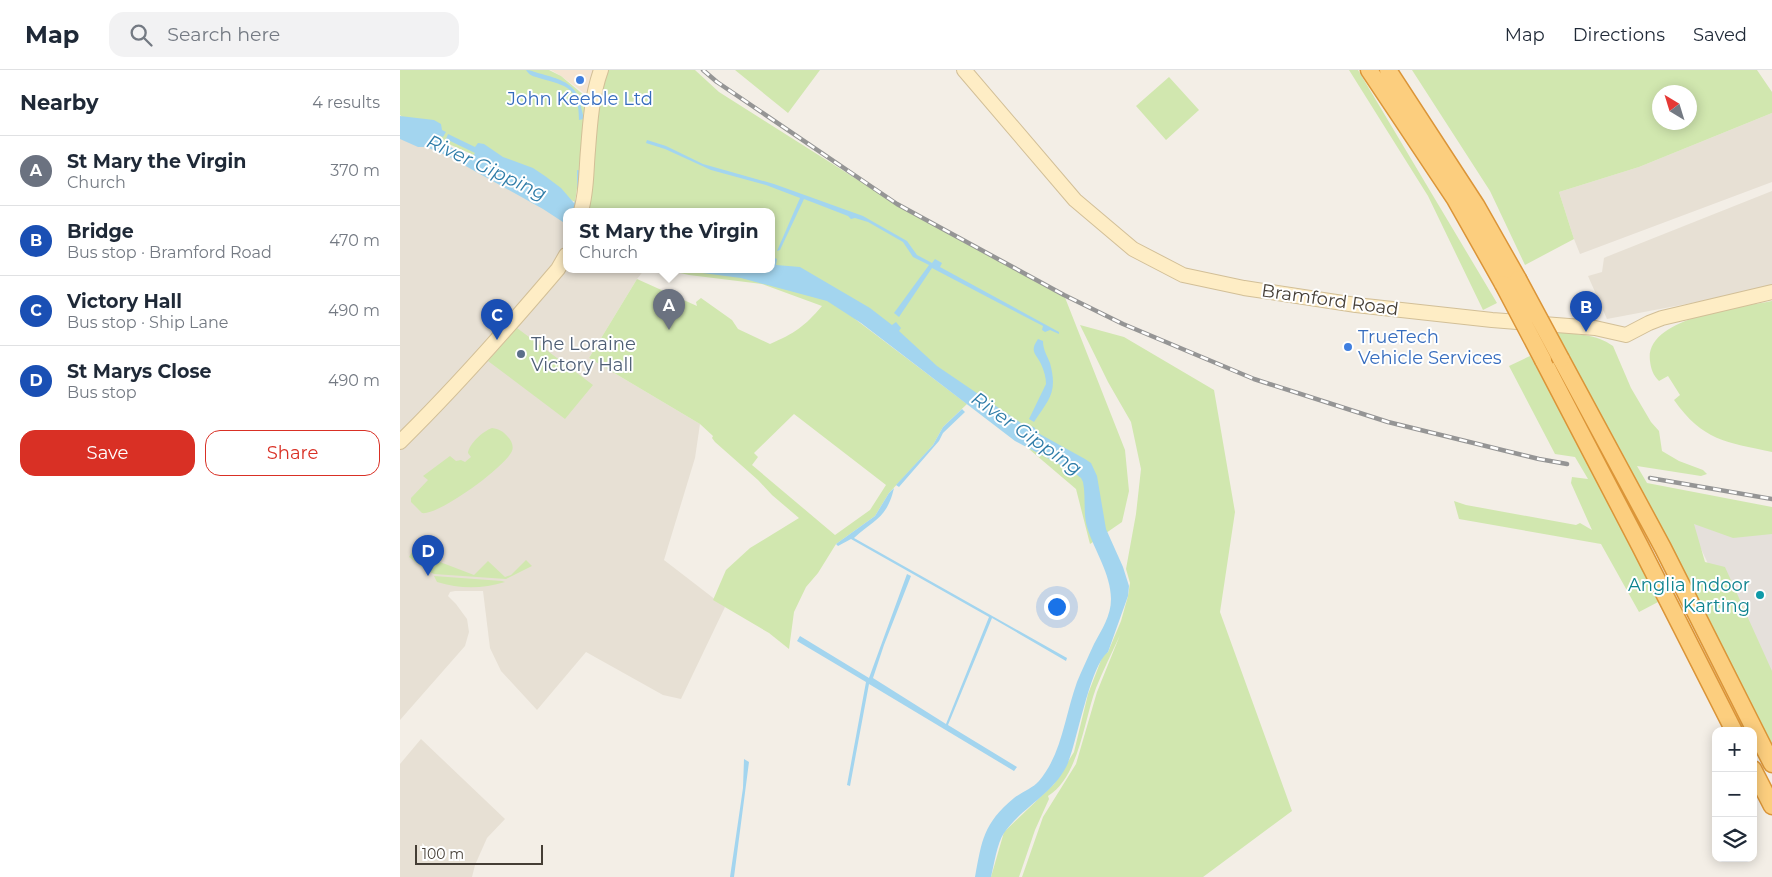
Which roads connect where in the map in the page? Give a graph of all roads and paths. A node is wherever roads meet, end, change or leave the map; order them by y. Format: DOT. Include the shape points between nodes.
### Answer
graph roads {
  1 [pos="602,70"];
  2 [pos="964,70"];
  3 [pos="1369,70"];
  4 [pos="1388,70"];
  5 [pos="583,206"];
  6 [pos="563,261"];
  7 [pos="1511,281"];
  8 [pos="1772,292"];
  9 [pos="400,442"];
  10 [pos="1732,727"];
  11 [pos="1772,764"];
  12 [pos="1755,772"];
  13 [pos="1772,806"];
  1 -- 5 [label="main road" via="596,87 587,151"];
  2 -- 8 [label="main road, Bramford Road" via="1075,200 1133,249 1183,275 1356,305 1595,328 1626,335 1662,318"];
  3 -- 7 [label="highway"];
  4 -- 7 [label="highway" via="1476,205"];
  6 -- 9 [label="main road" via="488,351"];
  7 -- 10 [label="highway, bridge" via="1543,360"];
  7 -- 11 [label="highway, bridge" via="1561,359 1663,548"];
  12 -- 13 [label="highway"];
}
